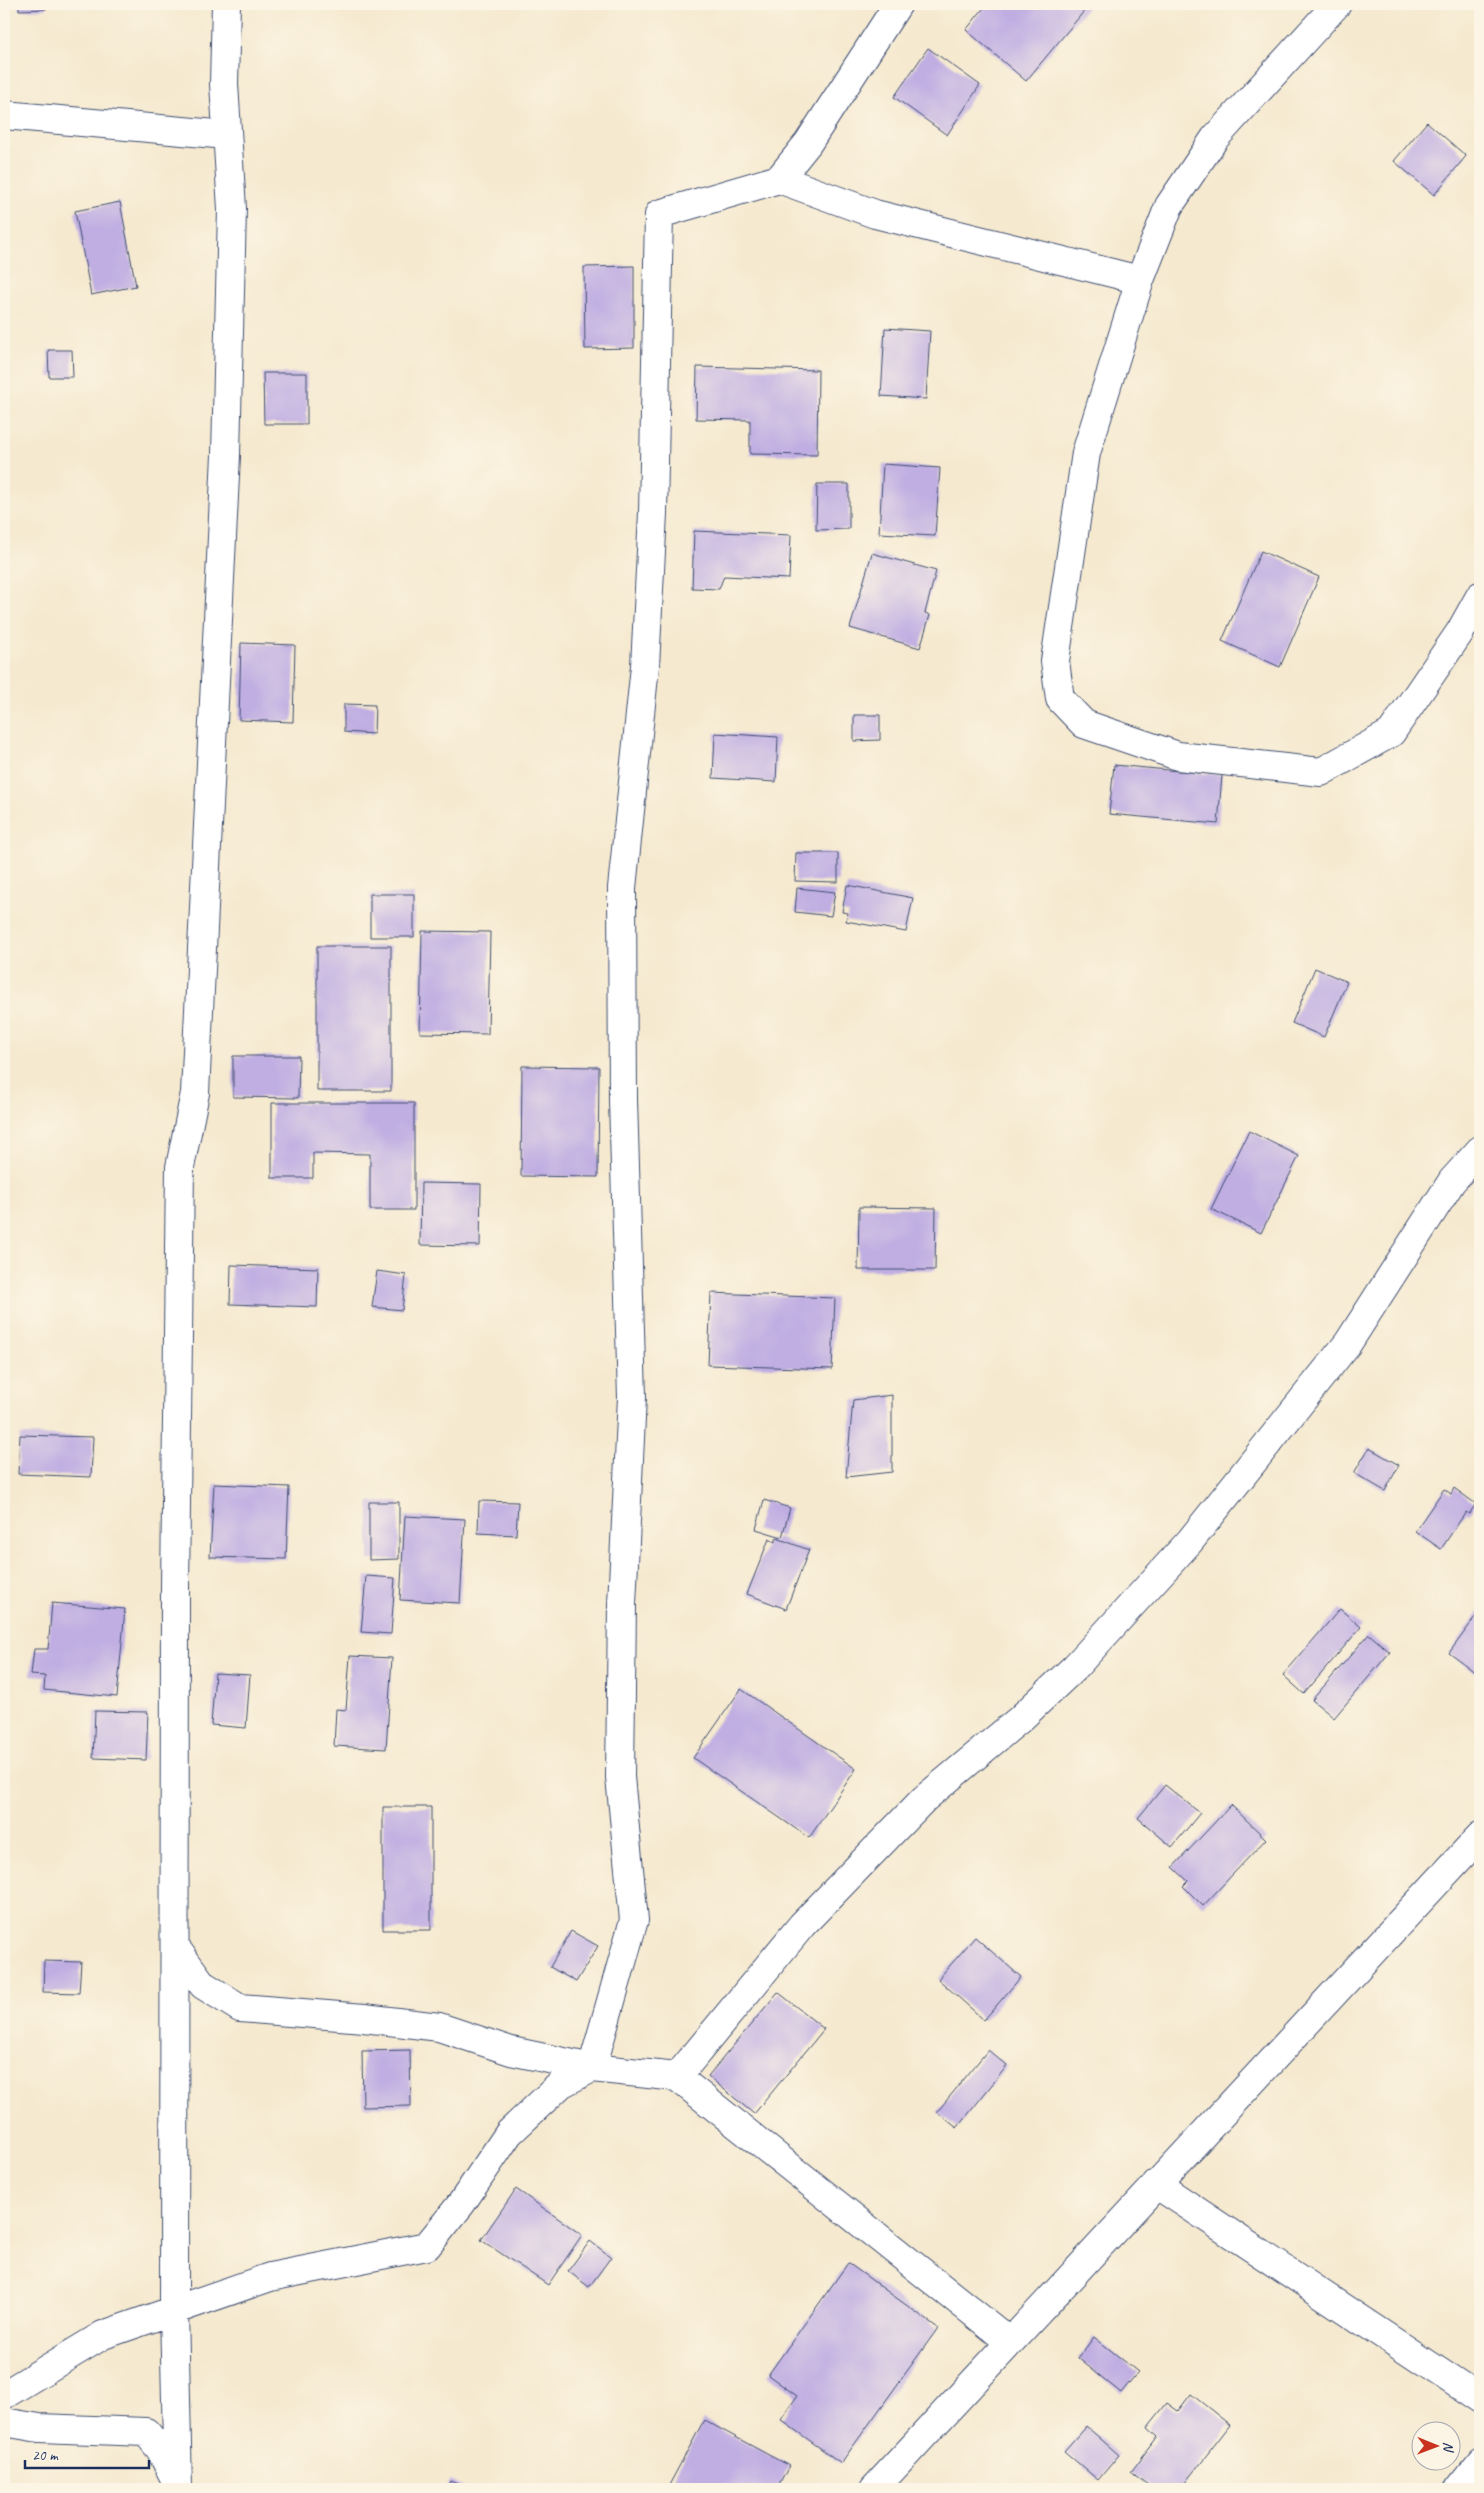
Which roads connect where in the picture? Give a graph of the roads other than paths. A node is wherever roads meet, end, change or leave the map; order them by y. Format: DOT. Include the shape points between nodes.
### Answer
graph roads {
  1 [pos="226,4"];
  2 [pos="898,4"];
  3 [pos="1337,4"];
  4 [pos="4,115"];
  5 [pos="227,135"];
  6 [pos="778,179"];
  7 [pos="1140,280"];
  8 [pos="1480,596"];
  9 [pos="1480,1150"];
  10 [pos="1480,1836"];
  11 [pos="176,1948"];
  12 [pos="592,2068"];
  13 [pos="677,2077"];
  14 [pos="1156,2184"];
  15 [pos="174,2311"];
  16 [pos="1010,2342"];
  17 [pos="4,2395"];
  18 [pos="1480,2399"];
  19 [pos="4,2422"];
  20 [pos="1480,2463"];
  21 [pos="178,2487"];
  22 [pos="874,2489"];
  23 [pos="1459,2489"];
  1 -- 5 [label="street" via="224,84"];
  2 -- 6 [label="street" via="808,143"];
  3 -- 7 [label="street" via="1215,138 1170,206"];
  4 -- 5 [label="street"];
  5 -- 11 [label="street" via="232,209 226,465 195,1093 180,1167"];
  6 -- 7 [label="street" via="875,214"];
  6 -- 12 [label="street" via="659,214 654,513 646,647 622,888 623,1100 632,1397 622,1604 620,1777 634,1920"];
  7 -- 8 [label="street" via="1086,453 1055,662 1060,698 1084,724 1178,756 1321,772 1390,733 1460,632"];
  9 -- 13 [label="street" via="1452,1181 1348,1344 1190,1541 1075,1667 1020,1719 924,1799 802,1925"];
  10 -- 14 [label="street"];
  11 -- 12 [label="street" via="203,1985 240,2008 438,2027 511,2051"];
  11 -- 15 [label="street"];
  12 -- 13 [label="street"];
  12 -- 15 [label="street" via="561,2084 509,2133 462,2204 427,2246 270,2277"];
  13 -- 16 [label="street"];
  14 -- 16 [label="street"];
  14 -- 18 [label="street"];
  15 -- 17 [label="street" via="104,2335"];
  15 -- 21 [label="street"];
  16 -- 22 [label="street"];
  19 -- 21 [label="street" via="40,2428 146,2432 160,2449"];
  20 -- 23 [label="street"];
}
